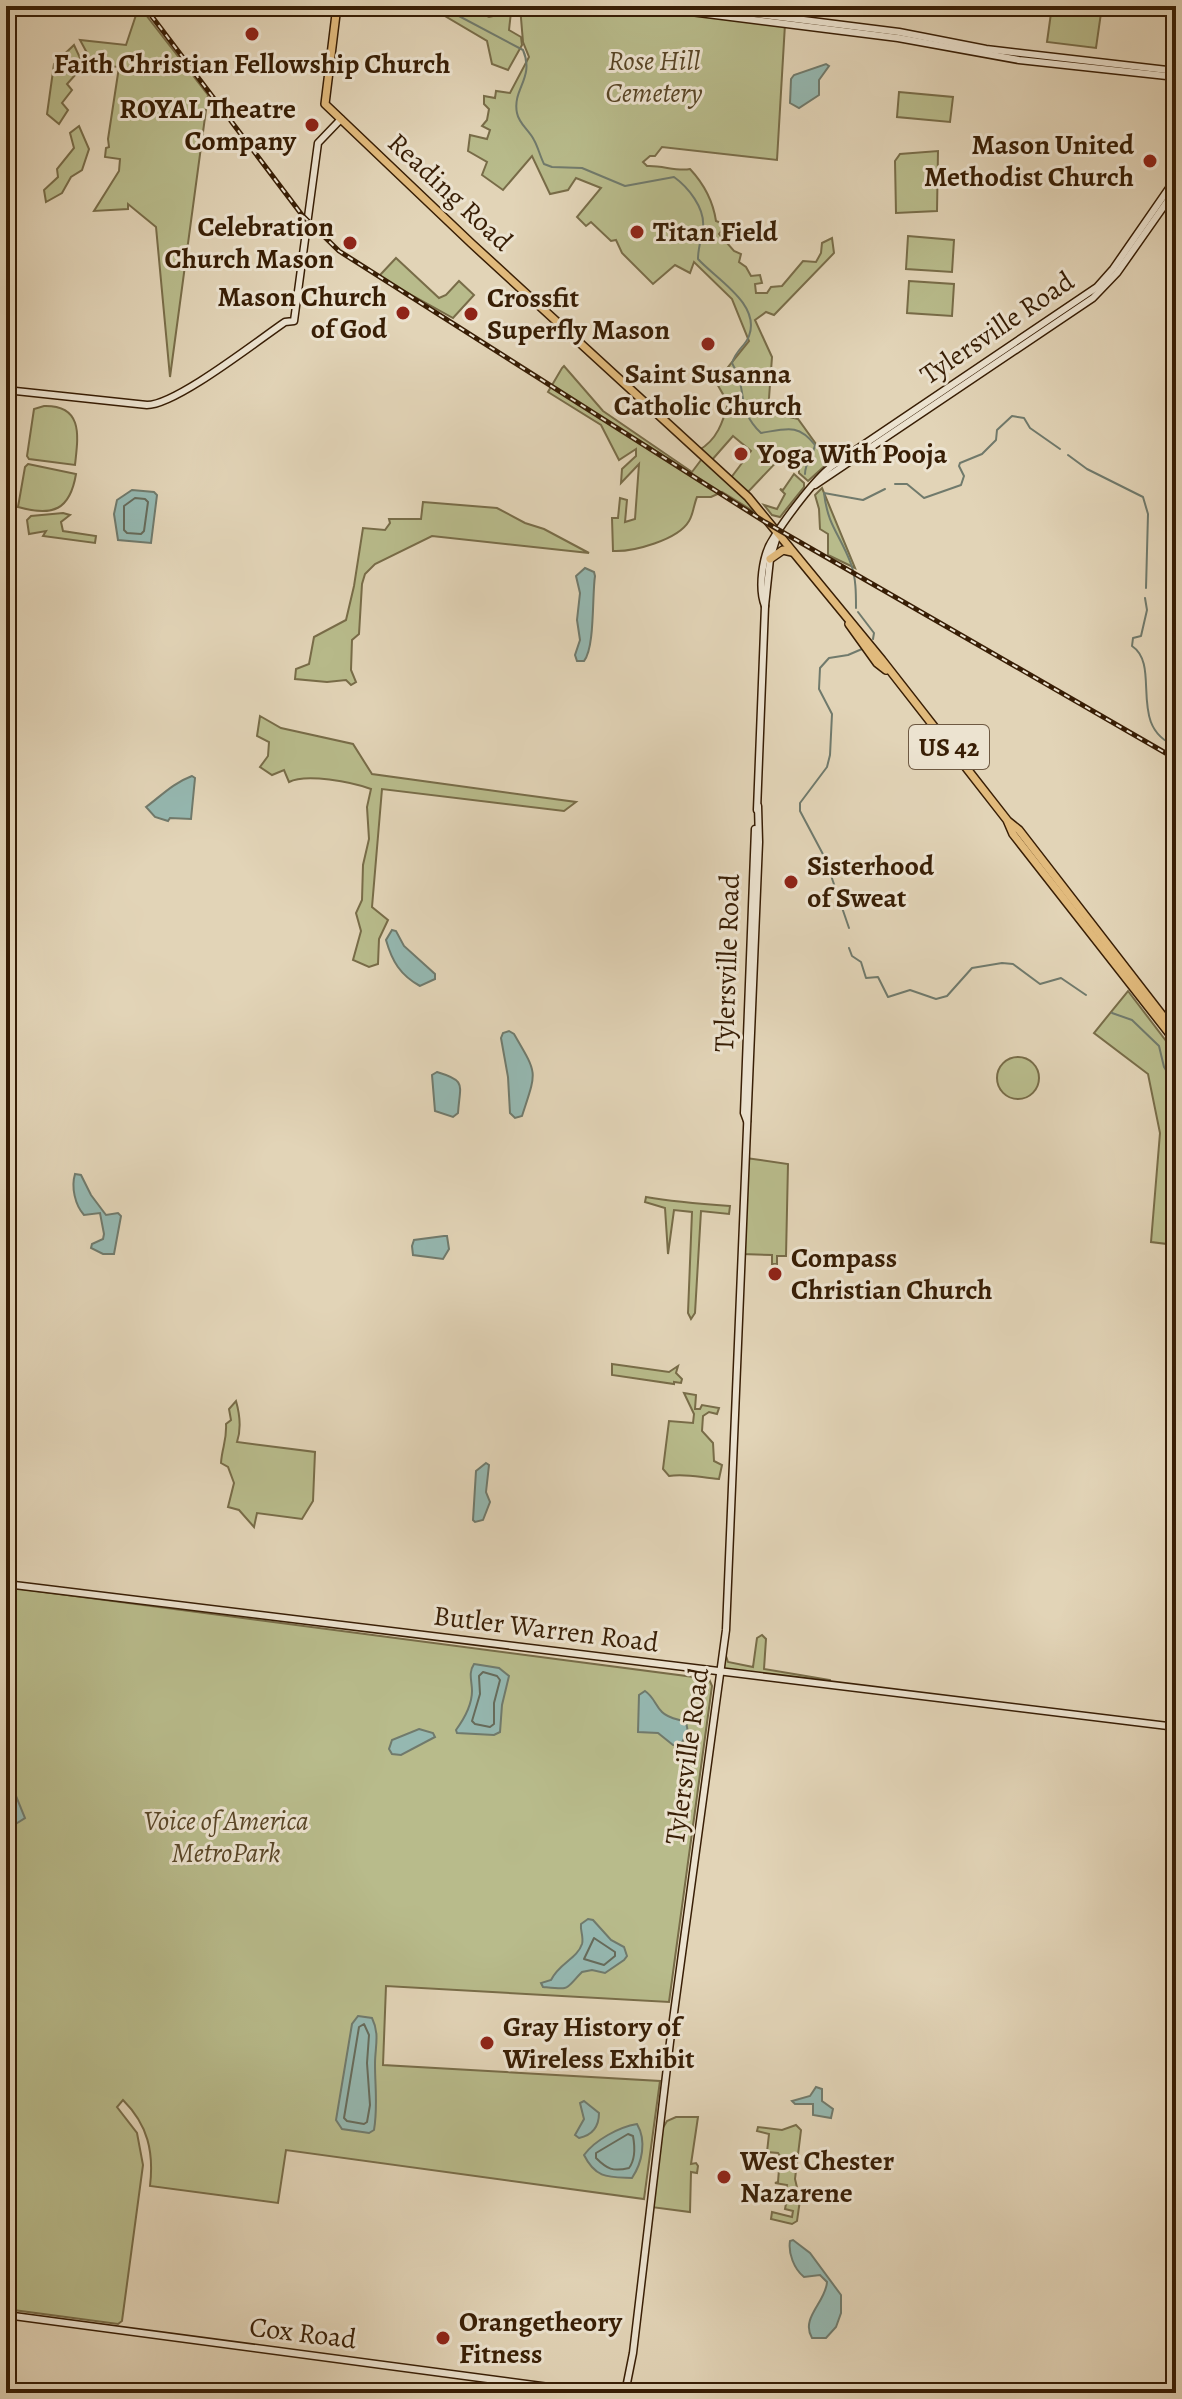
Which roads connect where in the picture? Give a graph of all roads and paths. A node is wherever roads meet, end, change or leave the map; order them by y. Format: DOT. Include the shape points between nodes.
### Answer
graph roads {
  1 [pos="337,6"];
  2 [pos="643,6"];
  3 [pos="692,6"];
  4 [pos="1176,74"];
  5 [pos="341,119"];
  6 [pos="1176,178"];
  7 [pos="1176,189"];
  8 [pos="6,389"];
  9 [pos="815,485"];
  10 [pos="778,533"];
  11 [pos="794,553"];
  12 [pos="770,559"];
  13 [pos="765,606"];
  14 [pos="1007,820"];
  15 [pos="1176,1033"];
  16 [pos="1176,1042"];
  17 [pos="6,1584"];
  18 [pos="721,1673"];
  19 [pos="1176,1727"];
  20 [pos="6,2315"];
  21 [pos="594,2393"];
  22 [pos="625,2393"];
  1 -- 5 [label="main road, Reading Road / US 42" via="325,104"];
  2 -- 4 [label="main road" via="914,40 1011,59"];
  3 -- 4 [label="main road"];
  5 -- 8 [label="main road" via="318,143 294,321 159,404"];
  5 -- 10 [label="main road, Reading Road / US 42" via="739,487"];
  6 -- 9 [label="main road, Tylersville Road" via="1097,287 832,466"];
  7 -- 9 [label="main road, Tylersville Road" via="1093,298"];
  9 -- 10 [label="main road, Tylersville Road"];
  10 -- 11 [label="main road, Reading Road / US 42"];
  10 -- 12 [label="main road, Tylersville Road"];
  10 -- 13 [label="main road, Tylersville Road" via="765,561"];
  11 -- 12 [label="main road" via="783,550"];
  11 -- 14 [label="main road, Reading Road / US 42"];
  12 -- 13 [label="main road, Tylersville Road"];
  13 -- 18 [label="main road, Tylersville Road" via="757,914"];
  14 -- 15 [label="main road, Reading Road / US 42"];
  14 -- 16 [label="main road, Reading Road / US 42"];
  17 -- 18 [label="main road, Butler Warren Road"];
  18 -- 19 [label="main road, Butler Warren Road"];
  18 -- 22 [label="main road, Tylersville Road"];
  20 -- 21 [label="main road, Cox Road"];
}
